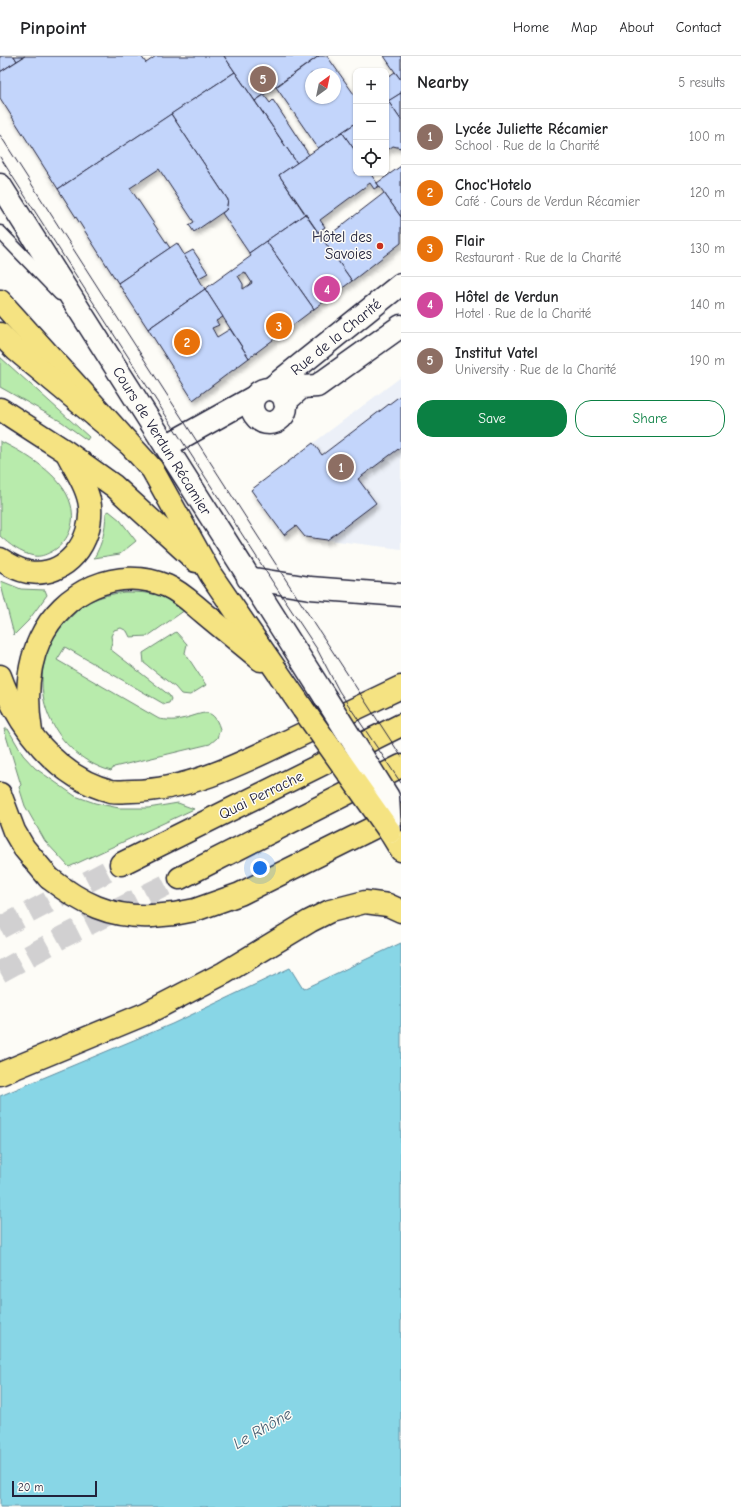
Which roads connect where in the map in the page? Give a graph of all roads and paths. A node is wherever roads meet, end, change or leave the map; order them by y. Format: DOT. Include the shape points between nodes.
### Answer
graph roads {
  1 [pos="0,185"];
  2 [pos="0,232"];
  3 [pos="401,284"];
  4 [pos="0,301"];
  5 [pos="88,322"];
  6 [pos="401,326"];
  7 [pos="0,334"];
  8 [pos="270,396"];
  9 [pos="0,409"];
  10 [pos="128,444"];
  11 [pos="166,446"];
  12 [pos="65,451"];
  13 [pos="0,559"];
  14 [pos="211,575"];
  15 [pos="248,578"];
  16 [pos="401,595"];
  17 [pos="0,676"];
  18 [pos="280,676"];
  19 [pos="401,687"];
  20 [pos="401,726"];
  21 [pos="31,734"];
  22 [pos="401,766"];
  23 [pos="0,794"];
  24 [pos="401,814"];
  25 [pos="396,841"];
  26 [pos="121,864"];
  27 [pos="180,878"];
  28 [pos="394,908"];
  29 [pos="0,1074"];
  1 -- 5 [label="street, Cours de Verdun Récamier"];
  2 -- 5 [label="lane"];
  3 -- 8 [label="street, Rue de la Charité"];
  4 -- 10 [label="main road"];
  5 -- 11 [label="street, Cours de Verdun Récamier"];
  6 -- 8 [label="street, Rue de la Charité" via="317,386 302,387"];
  7 -- 10 [label="main road"];
  8 -- 11 [label="street, Rue de la Charité"];
  9 -- 12 [label="main road"];
  10 -- 14 [label="main road" via="152,469"];
  11 -- 15 [label="street, Cours de Verdun Récamier"];
  12 -- 13 [label="main road" via="90,504 90,522 81,547 63,565 47,571 29,572 15,568"];
  12 -- 14 [label="main road" via="114,486"];
  14 -- 18 [label="main road"];
  15 -- 16 [label="street" via="310,588"];
  15 -- 25 [label="street, Cours de Verdun Récamier, bridge" via="388,797"];
  17 -- 21 [label="main road" via="16,712"];
  18 -- 21 [label="main road" via="168,586 139,579 105,582 74,597 48,625 40,639 28,691"];
  18 -- 25 [label="main road, bridge"];
  19 -- 21 [label="main road" via="239,765 195,781 150,791 112,791 84,781 59,764"];
  20 -- 26 [label="main road, Quai Perrache"];
  22 -- 27 [label="main road"];
  23 -- 24 [label="main road, bridge" via="14,831 24,848 49,878 76,897 125,916 152,916 195,910 240,894"];
  28 -- 29 [label="main road" via="365,902 330,911 224,973 145,1014"];
}
